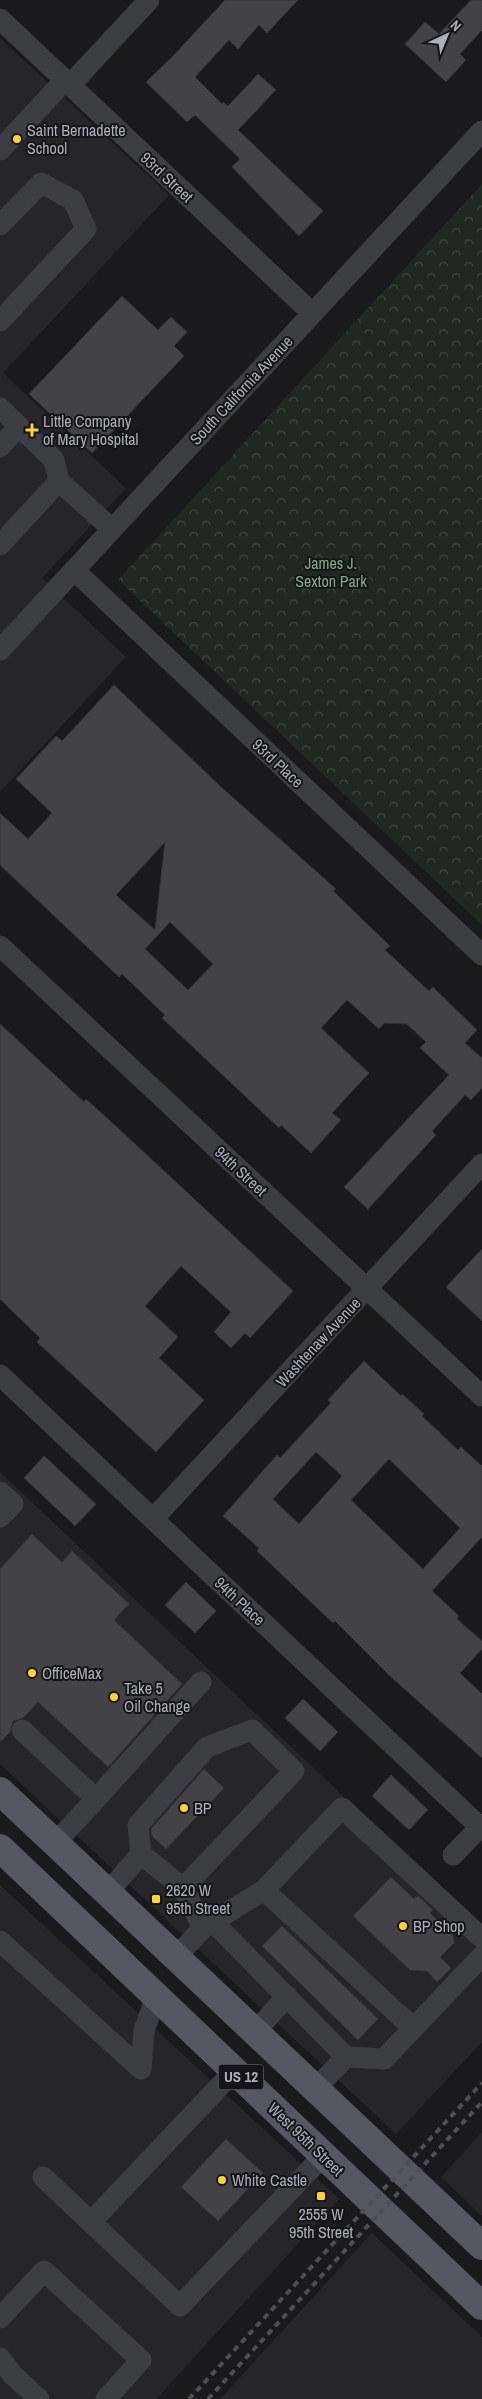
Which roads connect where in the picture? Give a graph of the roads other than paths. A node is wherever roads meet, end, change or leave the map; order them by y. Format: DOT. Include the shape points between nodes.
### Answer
graph roads {
  1 [pos="149,0"];
  2 [pos="0,19"];
  3 [pos="67,83"];
  4 [pos="482,131"];
  5 [pos="0,150"];
  6 [pos="0,225"];
  7 [pos="312,313"];
  8 [pos="0,321"];
  9 [pos="0,408"];
  10 [pos="19,426"];
  11 [pos="0,447"];
  12 [pos="59,481"];
  13 [pos="112,529"];
  14 [pos="0,545"];
  15 [pos="74,570"];
  16 [pos="2,642"];
  17 [pos="0,946"];
  18 [pos="482,955"];
  19 [pos="482,1164"];
  20 [pos="368,1288"];
  21 [pos="0,1375"];
  22 [pos="482,1396"];
  23 [pos="0,1492"];
  24 [pos="0,1517"];
  25 [pos="153,1519"];
  26 [pos="201,1682"];
  27 [pos="22,1730"];
  28 [pos="0,1791"];
  29 [pos="96,1799"];
  30 [pos="481,1826"];
  31 [pos="55,1843"];
  32 [pos="0,1848"];
  33 [pos="141,1854"];
  34 [pos="453,1855"];
  35 [pos="183,1888"];
  36 [pos="264,1890"];
  37 [pos="108,1892"];
  38 [pos="208,1925"];
  39 [pos="482,1938"];
  40 [pos="0,1940"];
  41 [pos="482,1956"];
  42 [pos="176,1957"];
  43 [pos="156,1996"];
  44 [pos="287,1996"];
  45 [pos="413,2028"];
  46 [pos="256,2032"];
  47 [pos="346,2057"];
  48 [pos="234,2070"];
  49 [pos="315,2089"];
  50 [pos="324,2155"];
  51 [pos="43,2178"];
  52 [pos="90,2222"];
  53 [pos="482,2246"];
  54 [pos="482,2306"];
  55 [pos="0,2318"];
  56 [pos="0,2358"];
  57 [pos="39,2399"];
  58 [pos="106,2399"];
  1 -- 3 [label="street"];
  2 -- 3 [label="street, 93rd Street"];
  3 -- 5 [label="street"];
  3 -- 7 [label="street, 93rd Street"];
  4 -- 7 [label="street, South California Avenue"];
  6 -- 8 [label="street" via="41,183 74,200 86,229"];
  7 -- 13 [label="street, South California Avenue"];
  9 -- 10 [label="street"];
  10 -- 11 [label="street"];
  10 -- 12 [label="street" via="54,460"];
  12 -- 13 [label="street"];
  12 -- 14 [label="street"];
  13 -- 15 [label="street, South California Avenue"];
  15 -- 16 [label="street, South California Avenue"];
  15 -- 18 [label="street, 93rd Place"];
  17 -- 20 [label="street, 94th Street"];
  19 -- 20 [label="street, Washtenaw Avenue"];
  20 -- 22 [label="street, 94th Street"];
  20 -- 25 [label="street, Washtenaw Avenue"];
  21 -- 25 [label="street, 94th Place"];
  23 -- 24 [label="street" via="13,1504"];
  25 -- 30 [label="street, 94th Place"];
  26 -- 29 [label="street"];
  27 -- 29 [label="street"];
  28 -- 31 [label="main road, US 12"];
  29 -- 31 [label="street"];
  30 -- 34 [label="street"];
  31 -- 37 [label="main road, US 12"];
  32 -- 43 [label="main road, West 95th Street / US 12"];
  33 -- 35 [label="street"];
  33 -- 35 [label="street" via="138,1825 206,1747 252,1730 294,1771"];
  33 -- 37 [label="street"];
  35 -- 38 [label="street"];
  36 -- 38 [label="street"];
  36 -- 39 [label="street" via="342,1808"];
  36 -- 45 [label="street"];
  37 -- 42 [label="main road, US 12"];
  38 -- 42 [label="street"];
  38 -- 44 [label="street"];
  40 -- 43 [label="street" via="141,2069 144,2031"];
  41 -- 45 [label="street"];
  42 -- 46 [label="main road, US 12"];
  43 -- 48 [label="main road, West 95th Street / US 12"];
  44 -- 46 [label="street"];
  44 -- 47 [label="street"];
  45 -- 47 [label="street" via="384,2059"];
  46 -- 49 [label="main road, US 12"];
  47 -- 49 [label="street"];
  48 -- 50 [label="main road, West 95th Street / US 12"];
  48 -- 52 [label="street"];
  49 -- 53 [label="main road, US 12"];
  50 -- 52 [label="street" via="180,2306"];
  50 -- 54 [label="main road, West 95th Street / US 12"];
  51 -- 52 [label="street"];
  55 -- 58 [label="street" via="44,2271 141,2360"];
  56 -- 57 [label="street"];
}
